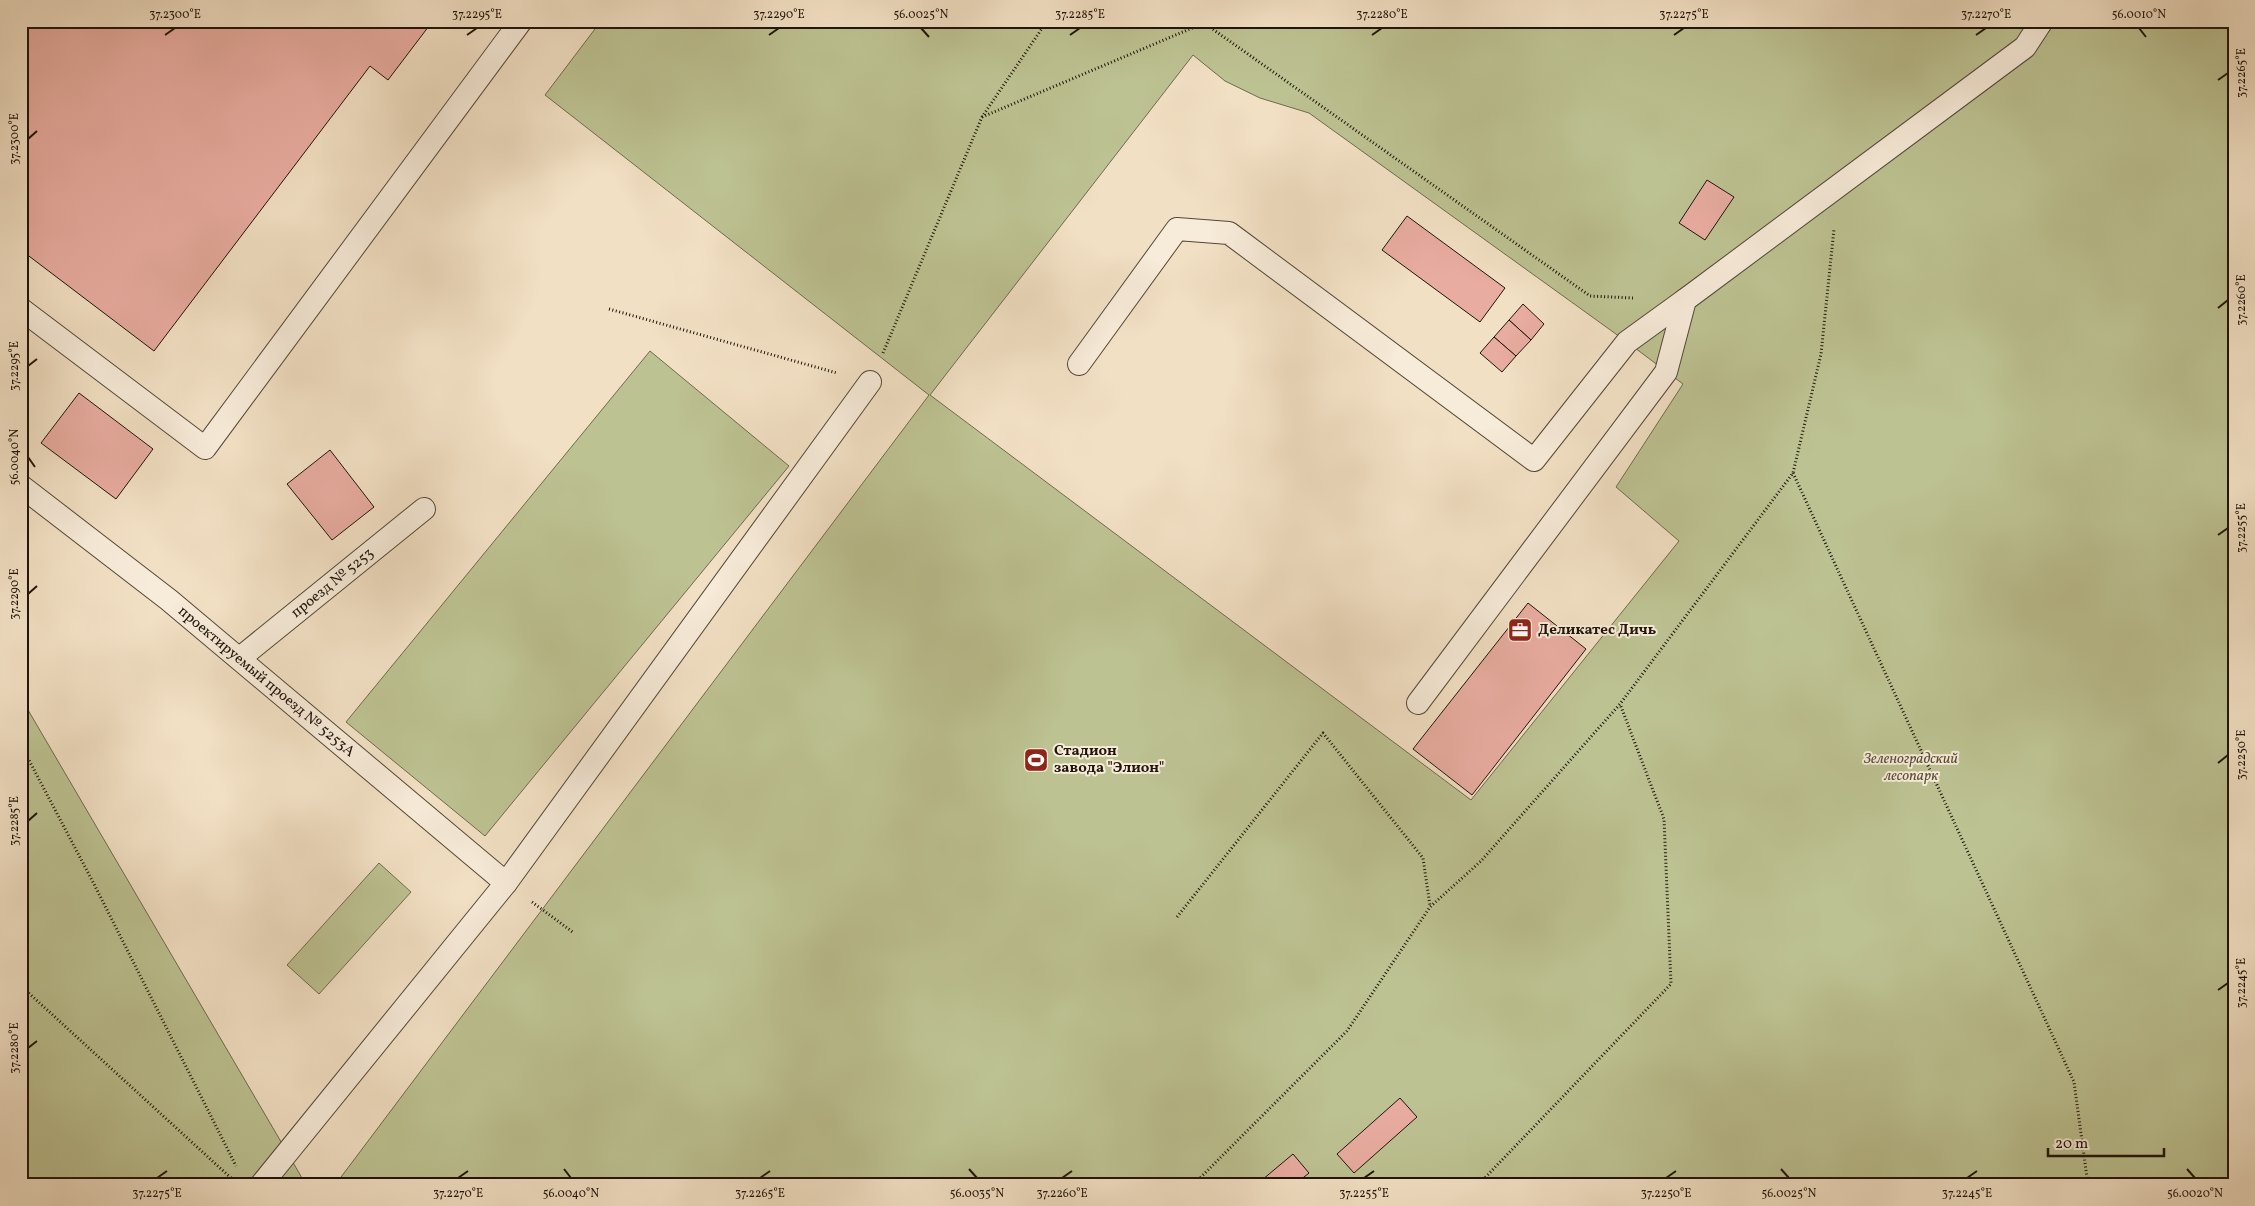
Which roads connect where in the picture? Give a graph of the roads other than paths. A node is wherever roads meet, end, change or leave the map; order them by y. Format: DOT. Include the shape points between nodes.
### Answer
graph roads {
  1 [pos="521,21"];
  2 [pos="2042,21"];
  3 [pos="1685,300"];
  4 [pos="21,309"];
  5 [pos="1079,364"];
  6 [pos="870,382"];
  7 [pos="21,486"];
  8 [pos="424,509"];
  9 [pos="240,658"];
  10 [pos="1418,702"];
  11 [pos="506,883"];
  12 [pos="261,1185"];
  1 -- 4 [label="lane" via="205,448"];
  2 -- 3 [label="lane" via="2025,47"];
  3 -- 5 [label="lane" via="1627,342 1534,460 1229,233 1177,229"];
  3 -- 10 [label="lane" via="1666,372"];
  6 -- 11 [label="lane"];
  7 -- 9 [label="lane, проектируемый проезд № 5253А"];
  8 -- 9 [label="lane, проезд № 5253"];
  9 -- 11 [label="lane, проектируемый проезд № 5253А"];
  11 -- 12 [label="lane"];
}
